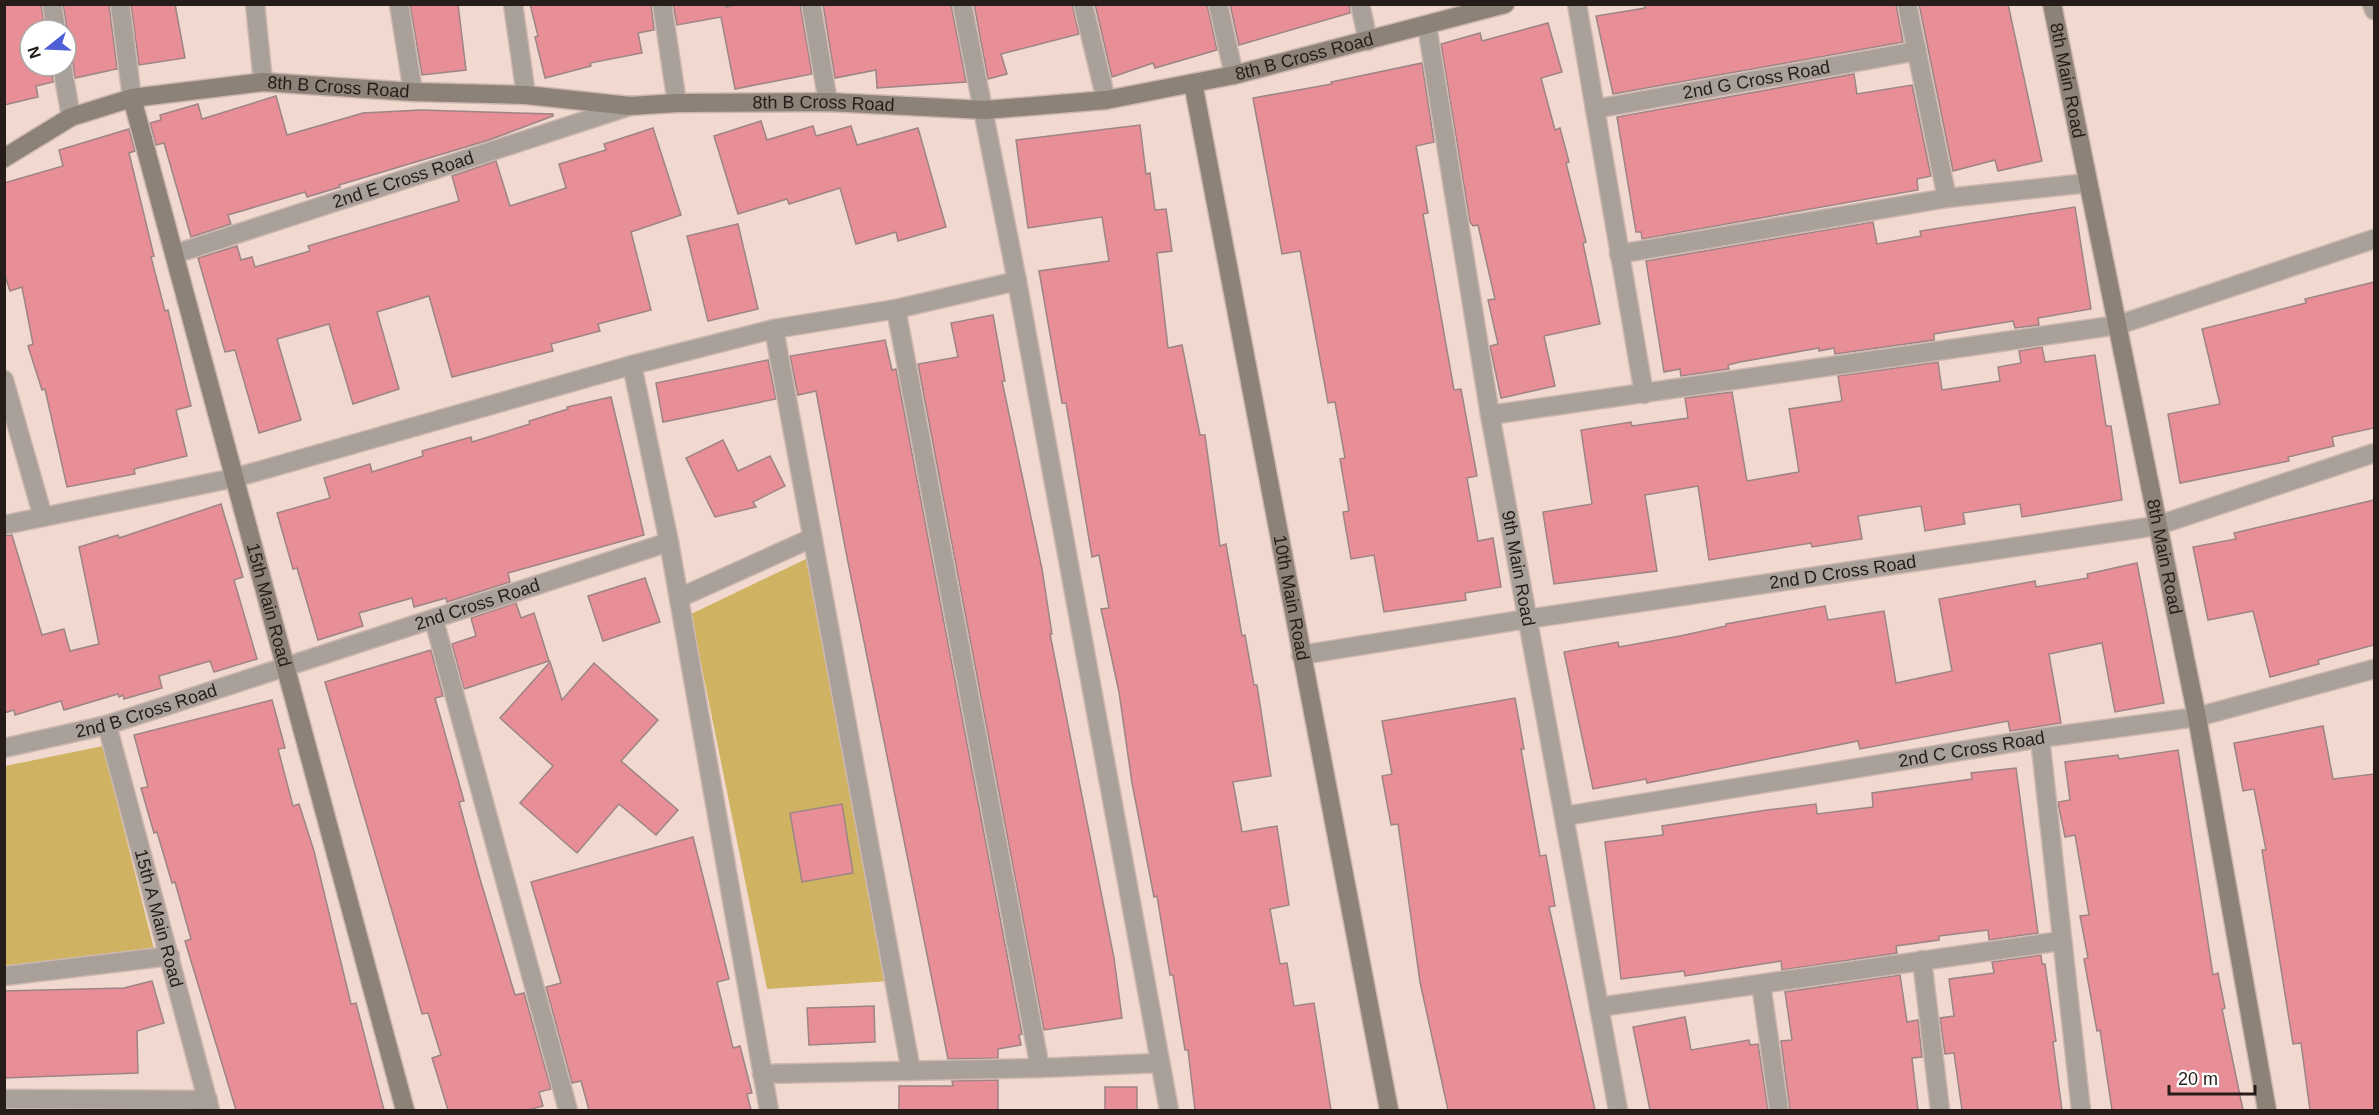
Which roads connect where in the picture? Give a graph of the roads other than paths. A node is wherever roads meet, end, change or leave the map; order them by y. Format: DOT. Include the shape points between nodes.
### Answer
graph roads {
  1 [pos="120,4"];
  2 [pos="255,4"];
  3 [pos="399,4"];
  4 [pos="513,4"];
  5 [pos="662,4"];
  6 [pos="811,4"];
  7 [pos="962,4"];
  8 [pos="1083,4"];
  9 [pos="1218,4"];
  10 [pos="1360,4"];
  11 [pos="1577,4"];
  12 [pos="1907,4"];
  13 [pos="2052,4"];
  14 [pos="2372,4"];
  15 [pos="1503,5"];
  16 [pos="2374,10"];
  17 [pos="1427,26"];
  18 [pos="1368,41"];
  19 [pos="1917,51"];
  20 [pos="1234,75"];
  21 [pos="64,78"];
  22 [pos="263,82"];
  23 [pos="1193,83"];
  24 [pos="413,92"];
  25 [pos="526,95"];
  26 [pos="132,98"];
  27 [pos="1106,100"];
  28 [pos="828,102"];
  29 [pos="677,103"];
  30 [pos="630,106"];
  31 [pos="1595,109"];
  32 [pos="985,110"];
  33 [pos="71,117"];
  34 [pos="4,158"];
  35 [pos="2088,183"];
  36 [pos="1947,198"];
  37 [pos="2374,239"];
  38 [pos="175,254"];
  39 [pos="1619,254"];
  40 [pos="1017,281"];
  41 [pos="896,309"];
  42 [pos="2118,325"];
  43 [pos="774,329"];
  44 [pos="632,365"];
  45 [pos="4,380"];
  46 [pos="1644,394"];
  47 [pos="1490,415"];
  48 [pos="2374,453"];
  49 [pos="234,478"];
  50 [pos="43,517"];
  51 [pos="4,525"];
  52 [pos="2156,526"];
  53 [pos="812,538"];
  54 [pos="669,542"];
  55 [pos="679,598"];
  56 [pos="1527,619"];
  57 [pos="434,620"];
  58 [pos="1301,656"];
  59 [pos="286,667"];
  60 [pos="2374,669"];
  61 [pos="2197,717"];
  62 [pos="107,725"];
  63 [pos="2040,738"];
  64 [pos="4,748"];
  65 [pos="1565,816"];
  66 [pos="2061,940"];
  67 [pos="170,956"];
  68 [pos="1922,960"];
  69 [pos="4,976"];
  70 [pos="1761,984"];
  71 [pos="1599,1006"];
  72 [pos="1159,1063"];
  73 [pos="1040,1068"];
  74 [pos="911,1071"];
  75 [pos="762,1074"];
  76 [pos="4,1099"];
  77 [pos="209,1105"];
  78 [pos="405,1110"];
  79 [pos="568,1110"];
  80 [pos="769,1110"];
  81 [pos="1169,1110"];
  82 [pos="1389,1110"];
  83 [pos="1618,1110"];
  84 [pos="1779,1110"];
  85 [pos="1940,1110"];
  86 [pos="2081,1110"];
  87 [pos="2266,1110"];
  1 -- 26 [label="street"];
  2 -- 22 [label="street"];
  3 -- 24 [label="street"];
  4 -- 25 [label="street"];
  5 -- 29 [label="street"];
  6 -- 28 [label="street"];
  7 -- 32 [label="street"];
  8 -- 27 [label="street"];
  9 -- 20 [label="street"];
  10 -- 18 [label="street"];
  11 -- 31 [label="street"];
  12 -- 19 [label="street"];
  13 -- 35 [label="street, 8th Main Road"];
  14 -- 16 [label="street"];
  15 -- 17 [label="street, 8th B Cross Road"];
  17 -- 18 [label="street, 8th B Cross Road"];
  17 -- 47 [label="street, 9th Main Road"];
  18 -- 20 [label="street, 8th B Cross Road"];
  19 -- 31 [label="street, 2nd G Cross Road"];
  19 -- 36 [label="street"];
  20 -- 23 [label="street, 8th B Cross Road"];
  21 -- 33 [label="street"];
  22 -- 24 [label="street, 8th B Cross Road"];
  22 -- 26 [label="street, 8th B Cross Road"];
  23 -- 27 [label="street, 8th B Cross Road"];
  23 -- 58 [label="street, 10th Main Road"];
  24 -- 25 [label="street, 8th B Cross Road"];
  25 -- 30 [label="street, 8th B Cross Road"];
  26 -- 33 [label="street, 8th B Cross Road"];
  26 -- 38 [label="street, 15th Main Road"];
  27 -- 32 [label="street, 8th B Cross Road"];
  28 -- 29 [label="street, 8th B Cross Road"];
  28 -- 32 [label="street, 8th B Cross Road"];
  29 -- 30 [label="street, 8th B Cross Road"];
  30 -- 38 [label="street, 2nd E Cross Road"];
  31 -- 39 [label="street"];
  32 -- 40 [label="street"];
  33 -- 34 [label="street, 8th B Cross Road"];
  35 -- 36 [label="street"];
  35 -- 42 [label="street, 8th Main Road"];
  36 -- 39 [label="street"];
  37 -- 42 [label="street"];
  38 -- 49 [label="street, 15th Main Road"];
  39 -- 46 [label="street"];
  40 -- 41 [label="street"];
  40 -- 72 [label="street"];
  41 -- 43 [label="street"];
  41 -- 73 [label="street"];
  42 -- 46 [label="street"];
  42 -- 52 [label="street, 8th Main Road"];
  43 -- 44 [label="street"];
  43 -- 53 [label="street"];
  44 -- 49 [label="street"];
  44 -- 54 [label="street"];
  45 -- 50 [label="street"];
  46 -- 47 [label="street"];
  47 -- 56 [label="street, 9th Main Road"];
  48 -- 52 [label="street, 2nd D Cross Road"];
  49 -- 50 [label="street"];
  49 -- 59 [label="street, 15th Main Road"];
  50 -- 51 [label="street"];
  52 -- 56 [label="street, 2nd D Cross Road"];
  52 -- 61 [label="street, 8th Main Road"];
  53 -- 55 [label="street"];
  53 -- 74 [label="street"];
  54 -- 55 [label="street"];
  54 -- 57 [label="street, 2nd Cross Road"];
  55 -- 75 [label="street"];
  56 -- 58 [label="street, 2nd D Cross Road"];
  56 -- 65 [label="street, 9th Main Road"];
  57 -- 59 [label="street, 2nd Cross Road"];
  57 -- 79 [label="street"];
  58 -- 82 [label="street, 10th Main Road"];
  59 -- 62 [label="street, 2nd B Cross Road"];
  59 -- 78 [label="street, 15th Main Road"];
  60 -- 61 [label="street, 2nd C Cross Road"];
  61 -- 63 [label="street, 2nd C Cross Road"];
  61 -- 87 [label="street, 8th Main Road"];
  62 -- 64 [label="street, 2nd B Cross Road"];
  62 -- 67 [label="street, 15th A Main Road"];
  63 -- 65 [label="street, 2nd C Cross Road"];
  63 -- 66 [label="street"];
  65 -- 71 [label="street, 9th Main Road"];
  66 -- 68 [label="street"];
  66 -- 86 [label="street"];
  67 -- 69 [label="street"];
  67 -- 77 [label="street, 15th A Main Road"];
  68 -- 70 [label="street"];
  68 -- 85 [label="street"];
  70 -- 71 [label="street"];
  70 -- 84 [label="street"];
  71 -- 83 [label="street, 9th Main Road"];
  72 -- 73 [label="street"];
  72 -- 81 [label="street"];
  73 -- 74 [label="street"];
  74 -- 75 [label="street"];
  75 -- 80 [label="street"];
  76 -- 77 [label="street"];
}
